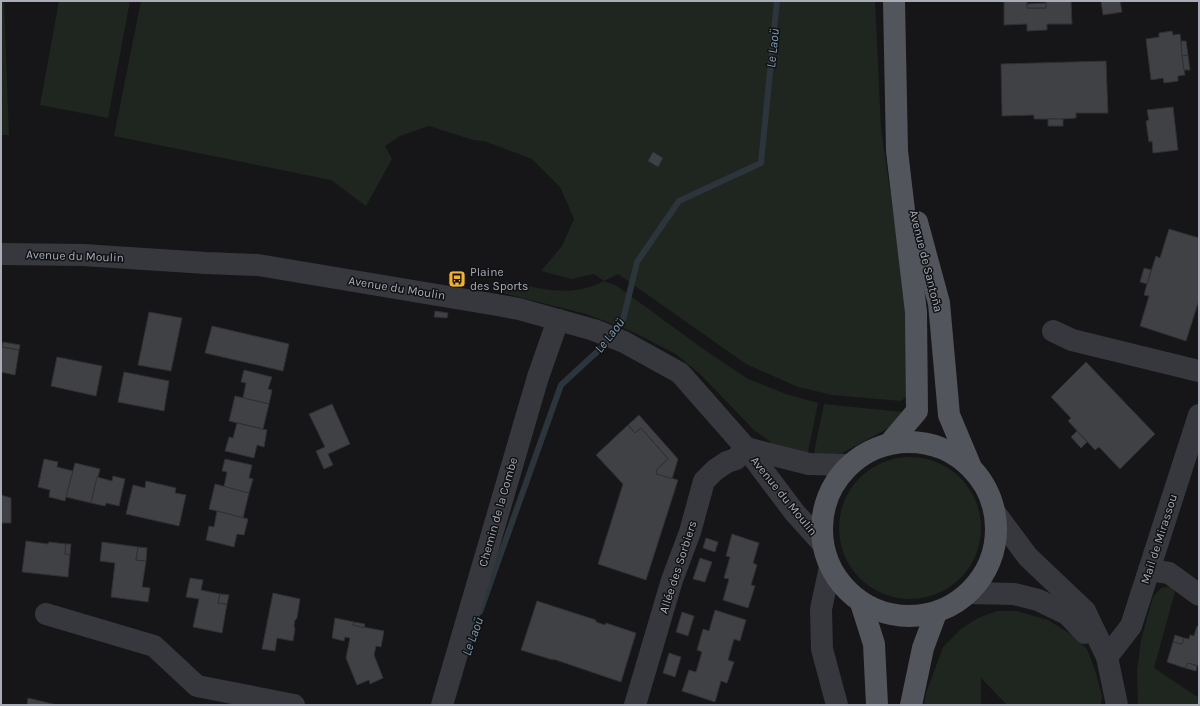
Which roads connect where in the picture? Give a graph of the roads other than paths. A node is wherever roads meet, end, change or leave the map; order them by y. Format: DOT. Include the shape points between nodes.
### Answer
graph roads {
  1 [pos="894,1"];
  2 [pos="897,151"];
  3 [pos="1,254"];
  4 [pos="558,320"];
  5 [pos="1054,331"];
  6 [pos="1199,371"];
  7 [pos="1199,415"];
  8 [pos="890,443"];
  9 [pos="746,448"];
  10 [pos="849,465"];
  11 [pos="970,465"];
  12 [pos="996,514"];
  13 [pos="823,544"];
  14 [pos="830,567"];
  15 [pos="1149,570"];
  16 [pos="970,593"];
  17 [pos="1199,595"];
  18 [pos="861,603"];
  19 [pos="936,613"];
  20 [pos="46,614"];
  21 [pos="1107,657"];
  22 [pos="294,705"];
  23 [pos="442,705"];
  24 [pos="635,705"];
  25 [pos="837,705"];
  26 [pos="877,705"];
  27 [pos="911,705"];
  28 [pos="1117,705"];
  1 -- 2 [label="main road, Avenue de Santoña"];
  2 -- 8 [label="main road, Avenue de Santoña" via="916,312 917,410"];
  2 -- 11 [label="main road, Avenue de Santoña" via="939,304 949,415"];
  3 -- 4 [label="street, Avenue du Moulin" via="83,255 258,265 497,305"];
  4 -- 9 [label="street, Avenue du Moulin" via="624,342 680,373"];
  4 -- 23 [label="street, Chemin de la Combe" via="538,377"];
  5 -- 6 [label="street" via="1072,340"];
  7 -- 15 [label="street, Mail de Mirassou"];
  8 -- 10 [label="main road" via="868,451"];
  8 -- 11 [label="main road" via="918,442 946,449"];
  9 -- 10 [label="street, Avenue du Moulin" via="809,464"];
  9 -- 13 [label="street, Avenue du Moulin"];
  9 -- 24 [label="street, Allée des Sorbiers" via="736,459 721,466 704,481"];
  10 -- 13 [label="main road" via="832,488 823,515"];
  11 -- 12 [label="main road" via="987,487"];
  12 -- 16 [label="main road" via="996,542 988,570"];
  12 -- 21 [label="street" via="1028,557 1085,611"];
  13 -- 14 [label="main road"];
  14 -- 18 [label="main road" via="843,587"];
  14 -- 25 [label="street" via="821,609 822,649"];
  15 -- 17 [label="street" via="1169,574"];
  15 -- 21 [label="street, Mail de Mirassou" via="1131,626"];
  16 -- 19 [label="main road" via="955,605"];
  16 -- 21 [label="street" via="1014,594 1038,600 1067,614"];
  18 -- 19 [label="main road" via="885,614 911,617"];
  18 -- 26 [label="main road" via="874,644"];
  19 -- 27 [label="main road" via="923,648"];
  20 -- 22 [label="street" via="154,646 197,686"];
  21 -- 28 [label="street"];
}
